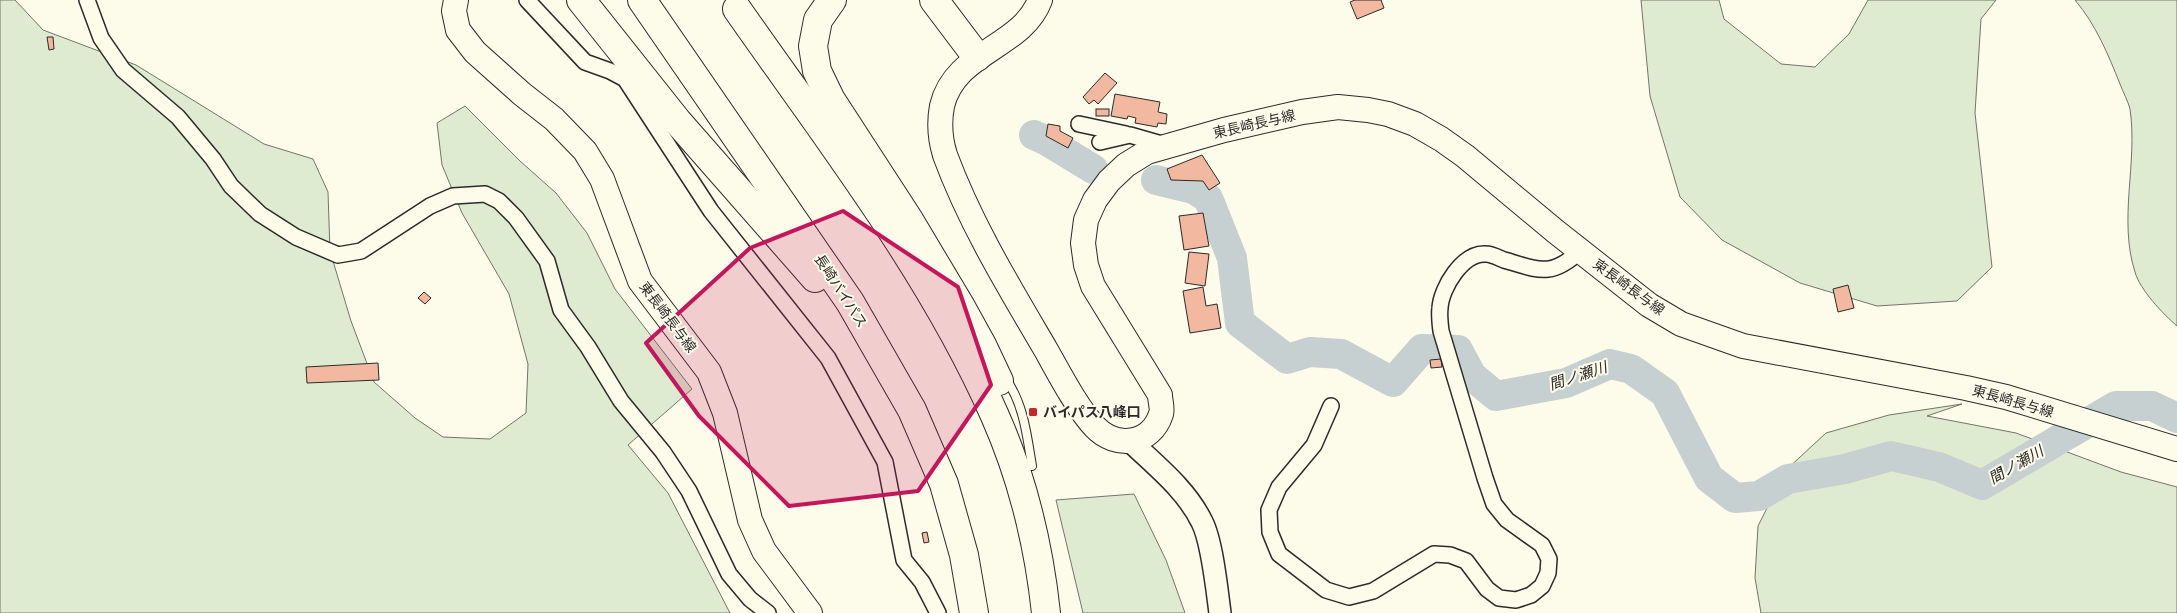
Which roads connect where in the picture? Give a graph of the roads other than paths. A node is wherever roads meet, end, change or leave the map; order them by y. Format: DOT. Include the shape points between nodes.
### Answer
graph roads {
  1 [pos="87,0"];
  2 [pos="456,0"];
  3 [pos="527,0"];
  4 [pos="581,0"];
  5 [pos="642,0"];
  6 [pos="832,0"];
  7 [pos="934,0"];
  8 [pos="1040,0"];
  9 [pos="737,9"];
  10 [pos="977,57"];
  11 [pos="1079,124"];
  12 [pos="1130,135"];
  13 [pos="1100,142"];
  14 [pos="1169,146"];
  15 [pos="845,163"];
  16 [pos="1580,251"];
  17 [pos="935,266"];
  18 [pos="874,341"];
  19 [pos="1330,406"];
  20 [pos="912,410"];
  21 [pos="1130,441"];
  22 [pos="2177,449"];
  23 [pos="934,483"];
  24 [pos="952,543"];
  25 [pos="804,611"];
  26 [pos="768,613"];
  27 [pos="938,613"];
  28 [pos="969,613"];
  29 [pos="974,613"];
  30 [pos="1046,613"];
  31 [pos="1063,613"];
  32 [pos="1220,613"];
  1 -- 26 [label="street" via="101,38 123,70 178,116 231,186 260,214 296,237 338,255 361,251 430,206 453,196 485,194 499,201 516,218 547,262 561,310 621,402 663,452 689,491 729,574 750,599"];
  2 -- 25 [label="main road, 東長崎長与線" via="454,11 458,30 475,52 554,118 585,151 602,179 640,281 709,372 725,413 750,520 764,551"];
  3 -- 27 [label="street" via="585,62 625,79 710,211 828,358 885,462 904,560 922,582"];
  4 -- 18 [label="highway" via="678,122"];
  5 -- 18 [label="highway, 長崎バイパス"];
  6 -- 17 [label="highway" via="818,20 813,46 818,71 831,100"];
  7 -- 10 [label="highway"];
  8 -- 10 [label="main road" via="1025,23"];
  9 -- 15 [label="highway"];
  10 -- 21 [label="main road" via="960,72 948,89 942,106 939,126 945,153 973,219 1009,288 1072,394 1094,426 1108,438"];
  11 -- 12 [label="street"];
  12 -- 13 [label="street"];
  12 -- 14 [label="street"];
  14 -- 16 [label="main road, 東長崎長与線" via="1302,112 1338,107 1388,114 1415,124 1465,156"];
  14 -- 21 [label="main road, 東長崎長与線" via="1147,152 1126,165 1095,200 1086,220 1083,243 1093,286 1160,395 1162,412 1154,428"];
  15 -- 17 [label="highway"];
  15 -- 30 [label="highway" via="939,306 996,418 1018,479 1034,540"];
  16 -- 19 [label="street" via="1567,264 1551,270 1537,270 1485,254 1472,257 1447,285 1440,306 1440,331 1494,504 1507,520 1542,544 1549,559 1548,573 1542,586 1530,595 1516,600 1499,598 1487,589 1466,561 1434,554 1373,591 1350,597 1326,590 1279,554 1270,532 1269,510 1279,487 1314,445"];
  16 -- 22 [label="main road, 東長崎長与線" via="1681,324 1712,336 1743,346 2006,397"];
  17 -- 31 [label="highway" via="982,345 1011,409 1032,466 1050,533"];
  18 -- 20 [label="highway, 長崎バイパス"];
  20 -- 23 [label="lane"];
  20 -- 29 [label="highway, 長崎バイパス" via="944,484 964,555"];
  21 -- 32 [label="street" via="1180,489 1202,522"];
  24 -- 28 [label="lane"];
}
